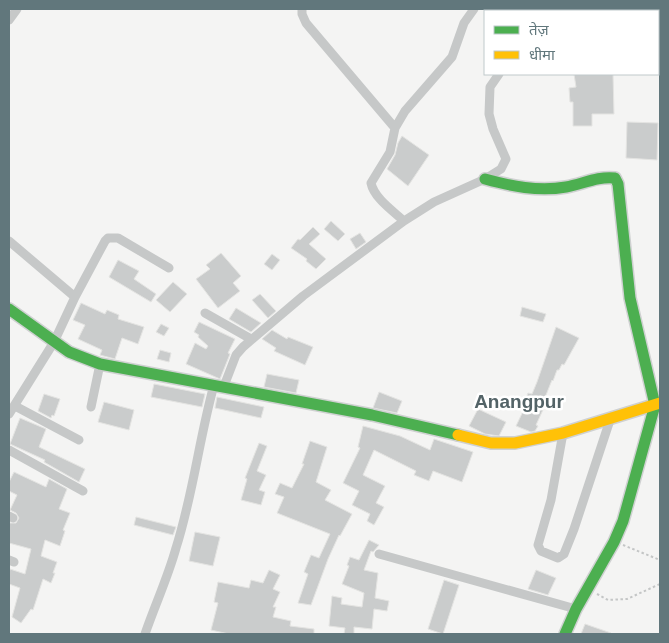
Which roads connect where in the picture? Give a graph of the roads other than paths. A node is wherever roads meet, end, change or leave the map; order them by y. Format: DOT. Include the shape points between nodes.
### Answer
graph roads {
  1 [pos="18,9"];
  2 [pos="302,9"];
  3 [pos="474,9"];
  4 [pos="9,20"];
  5 [pos="498,75"];
  6 [pos="395,128"];
  7 [pos="485,179"];
  8 [pos="404,221"];
  9 [pos="9,241"];
  10 [pos="169,268"];
  11 [pos="74,297"];
  12 [pos="9,309"];
  13 [pos="205,313"];
  14 [pos="251,339"];
  15 [pos="54,342"];
  16 [pos="100,364"];
  17 [pos="219,386"];
  18 [pos="657,404"];
  19 [pos="14,406"];
  20 [pos="91,407"];
  21 [pos="9,414"];
  22 [pos="611,417"];
  23 [pos="563,433"];
  24 [pos="79,440"];
  25 [pos="9,450"];
  26 [pos="83,490"];
  27 [pos="380,554"];
  28 [pos="576,608"];
  29 [pos="146,634"];
  30 [pos="565,634"];
  1 -- 4 [label="street"];
  2 -- 6 [label="street" via="306,23"];
  3 -- 6 [label="street" via="464,23 452,57"];
  5 -- 7 [label="street" via="490,87 489,106 505,163"];
  6 -- 8 [label="street" via="390,152 371,183 380,198"];
  7 -- 8 [label="street" via="434,202"];
  7 -- 18 [label="street" via="538,190 606,177 617,180 630,298"];
  8 -- 14 [label="street"];
  9 -- 11 [label="street"];
  10 -- 11 [label="street" via="125,242 108,238"];
  11 -- 15 [label="street"];
  12 -- 15 [label="street"];
  13 -- 14 [label="street"];
  14 -- 17 [label="street" via="236,355"];
  15 -- 16 [label="street"];
  15 -- 19 [label="street"];
  16 -- 17 [label="street"];
  16 -- 20 [label="street"];
  17 -- 23 [label="street" via="400,421 491,443 515,443"];
  17 -- 29 [label="street" via="204,422 177,547"];
  18 -- 22 [label="street"];
  18 -- 28 [label="street" via="614,542"];
  19 -- 21 [label="street"];
  19 -- 24 [label="street"];
  22 -- 23 [label="street"];
  22 -- 23 [label="street" via="574,529 564,554 558,558 541,552 538,545 551,500"];
  25 -- 26 [label="street"];
  27 -- 28 [label="street"];
  28 -- 30 [label="street"];
}
